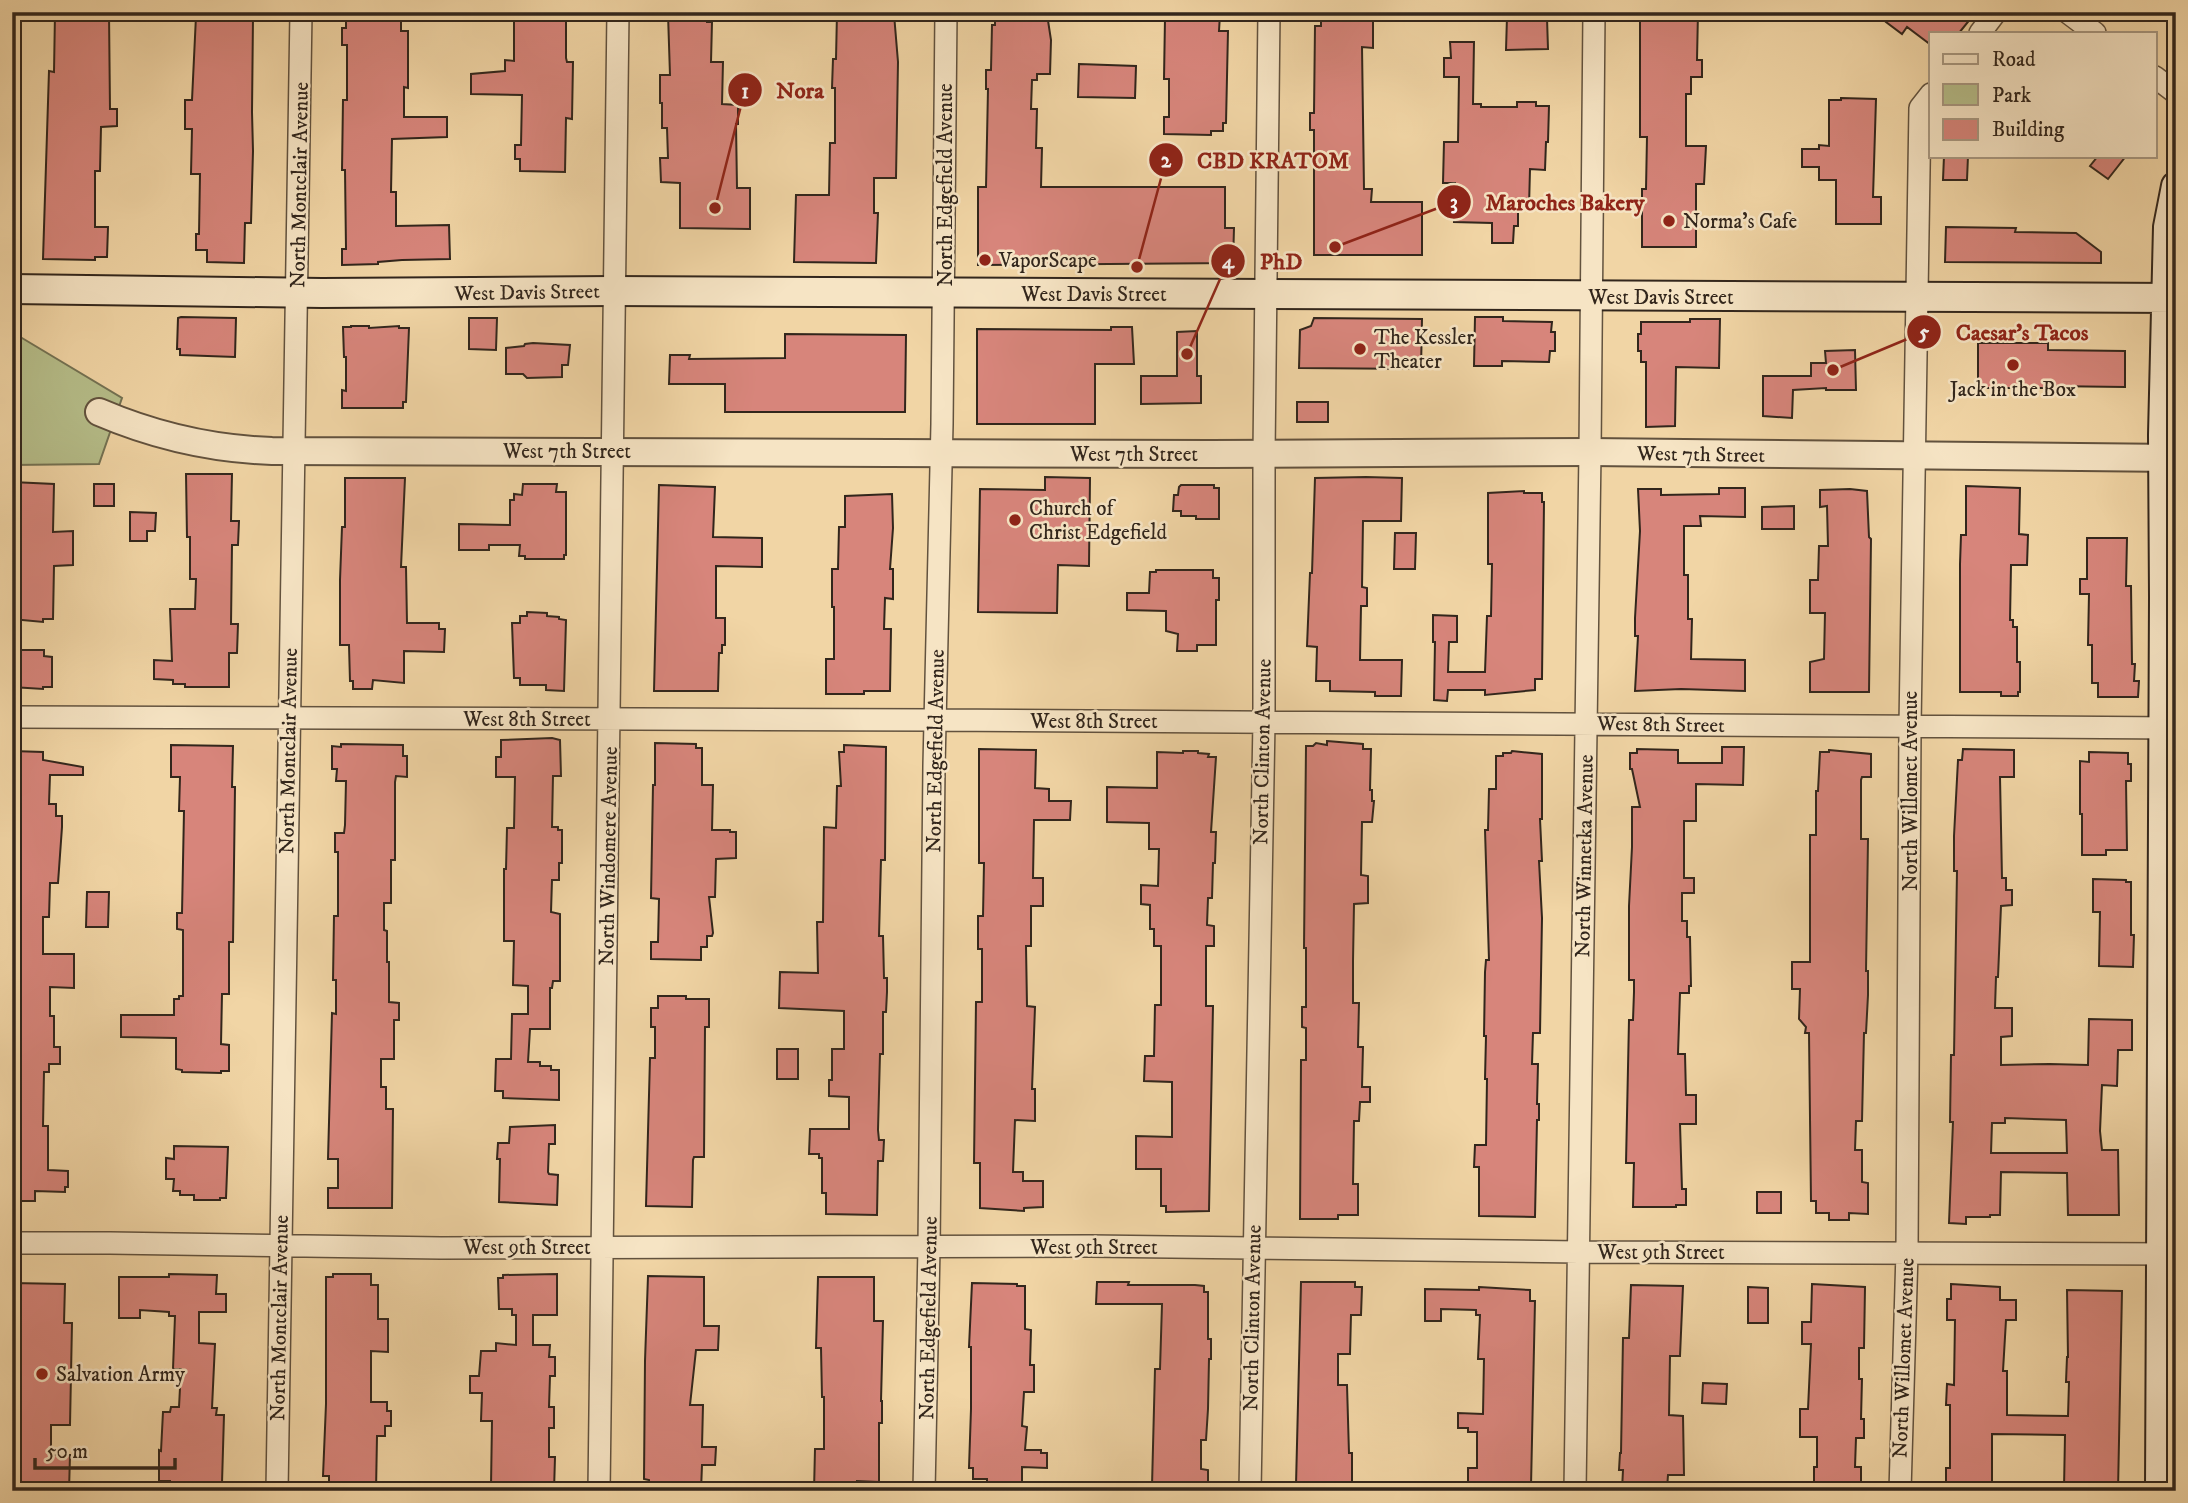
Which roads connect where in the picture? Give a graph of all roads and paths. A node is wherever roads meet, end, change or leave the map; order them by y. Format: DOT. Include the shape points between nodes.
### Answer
graph roads {
  1 [pos="301,12"];
  2 [pos="618,12"];
  3 [pos="946,12"];
  4 [pos="1269,12"];
  5 [pos="1594,12"];
  6 [pos="1996,12"];
  7 [pos="2067,12"];
  8 [pos="1981,32"];
  9 [pos="2094,32"];
  10 [pos="2156,78"];
  11 [pos="2176,93"];
  12 [pos="1929,97"];
  13 [pos="2176,186"];
  14 [pos="12,289"];
  15 [pos="613,291"];
  16 [pos="297,293"];
  17 [pos="944,293"];
  18 [pos="1266,295"];
  19 [pos="1591,297"];
  20 [pos="1917,297"];
  21 [pos="2171,298"];
  22 [pos="99,412"];
  23 [pos="294,451"];
  24 [pos="612,451"];
  25 [pos="1590,452"];
  26 [pos="942,453"];
  27 [pos="1264,454"];
  28 [pos="1914,456"];
  29 [pos="2169,458"];
  30 [pos="12,717"];
  31 [pos="288,718"];
  32 [pos="609,719"];
  33 [pos="935,720"];
  34 [pos="1264,722"];
  35 [pos="1586,723"];
  36 [pos="1910,726"];
  37 [pos="2170,728"];
  38 [pos="12,1243"];
  39 [pos="280,1245"];
  40 [pos="604,1247"];
  41 [pos="929,1247"];
  42 [pos="1254,1247"];
  43 [pos="1579,1252"];
  44 [pos="1907,1252"];
  45 [pos="2168,1254"];
  46 [pos="277,1491"];
  47 [pos="599,1491"];
  48 [pos="924,1491"];
  49 [pos="1250,1491"];
  50 [pos="1575,1491"];
  51 [pos="1899,1491"];
  52 [pos="2160,1491"];
  1 -- 16 [label="street, North Montclair Avenue"];
  2 -- 15 [label="street, North Windomere Avenue"];
  3 -- 17 [label="street, North Edgefield Avenue"];
  4 -- 18 [label="street, North Clinton Avenue"];
  5 -- 19 [label="street, North Winnetka Avenue"];
  6 -- 8 [label="street"];
  7 -- 9 [label="street"];
  10 -- 11 [label="street"];
  12 -- 20 [label="street, North Willomet Avenue" via="1920,108"];
  13 -- 21 [label="main road" via="2168,227"];
  14 -- 16 [label="main road, West Davis Street"];
  15 -- 16 [label="main road, West Davis Street"];
  15 -- 17 [label="main road, West Davis Street"];
  15 -- 24 [label="street, North Windomere Avenue"];
  16 -- 23 [label="street, North Montclair Avenue"];
  17 -- 18 [label="main road, West Davis Street"];
  17 -- 26 [label="street, North Edgefield Avenue"];
  18 -- 19 [label="main road, West Davis Street"];
  18 -- 27 [label="street, North Clinton Avenue"];
  19 -- 20 [label="main road, West Davis Street"];
  19 -- 25 [label="street, North Winnetka Avenue"];
  20 -- 21 [label="main road, West Davis Street"];
  20 -- 28 [label="street, North Willomet Avenue"];
  21 -- 29 [label="main road"];
  22 -- 23 [label="street, West 7th Street" via="194,443"];
  23 -- 24 [label="street, West 7th Street"];
  23 -- 31 [label="street, North Montclair Avenue"];
  24 -- 26 [label="street, West 7th Street"];
  24 -- 32 [label="street, North Windomere Avenue"];
  25 -- 27 [label="street, West 7th Street"];
  25 -- 28 [label="street, West 7th Street"];
  25 -- 35 [label="street, North Winnetka Avenue"];
  26 -- 27 [label="street, West 7th Street"];
  26 -- 33 [label="street, North Edgefield Avenue"];
  27 -- 34 [label="street, North Clinton Avenue"];
  28 -- 29 [label="street, West 7th Street"];
  28 -- 36 [label="street, North Willomet Avenue"];
  29 -- 37 [label="main road"];
  30 -- 31 [label="street, West 8th Street"];
  31 -- 32 [label="street, West 8th Street"];
  31 -- 39 [label="street, North Montclair Avenue"];
  32 -- 33 [label="street, West 8th Street"];
  32 -- 40 [label="street, North Windomere Avenue"];
  33 -- 34 [label="street, West 8th Street"];
  33 -- 41 [label="street, North Edgefield Avenue"];
  34 -- 35 [label="street, West 8th Street"];
  34 -- 42 [label="street, North Clinton Avenue"];
  35 -- 36 [label="street, West 8th Street"];
  35 -- 43 [label="street, North Winnetka Avenue"];
  36 -- 37 [label="street, West 8th Street"];
  36 -- 44 [label="street, North Willomet Avenue"];
  37 -- 45 [label="main road"];
  38 -- 39 [label="street, West 9th Street"];
  39 -- 40 [label="street, West 9th Street"];
  39 -- 46 [label="street, North Montclair Avenue"];
  40 -- 41 [label="street, West 9th Street"];
  40 -- 47 [label="street, North Windomere Avenue"];
  41 -- 42 [label="street, West 9th Street"];
  41 -- 48 [label="street, North Edgefield Avenue"];
  42 -- 43 [label="street, West 9th Street"];
  42 -- 49 [label="street, North Clinton Avenue"];
  43 -- 44 [label="street, West 9th Street"];
  43 -- 50 [label="street, North Winnetka Avenue"];
  44 -- 45 [label="street, West 9th Street"];
  44 -- 51 [label="street, North Willomet Avenue"];
  45 -- 52 [label="main road"];
}
